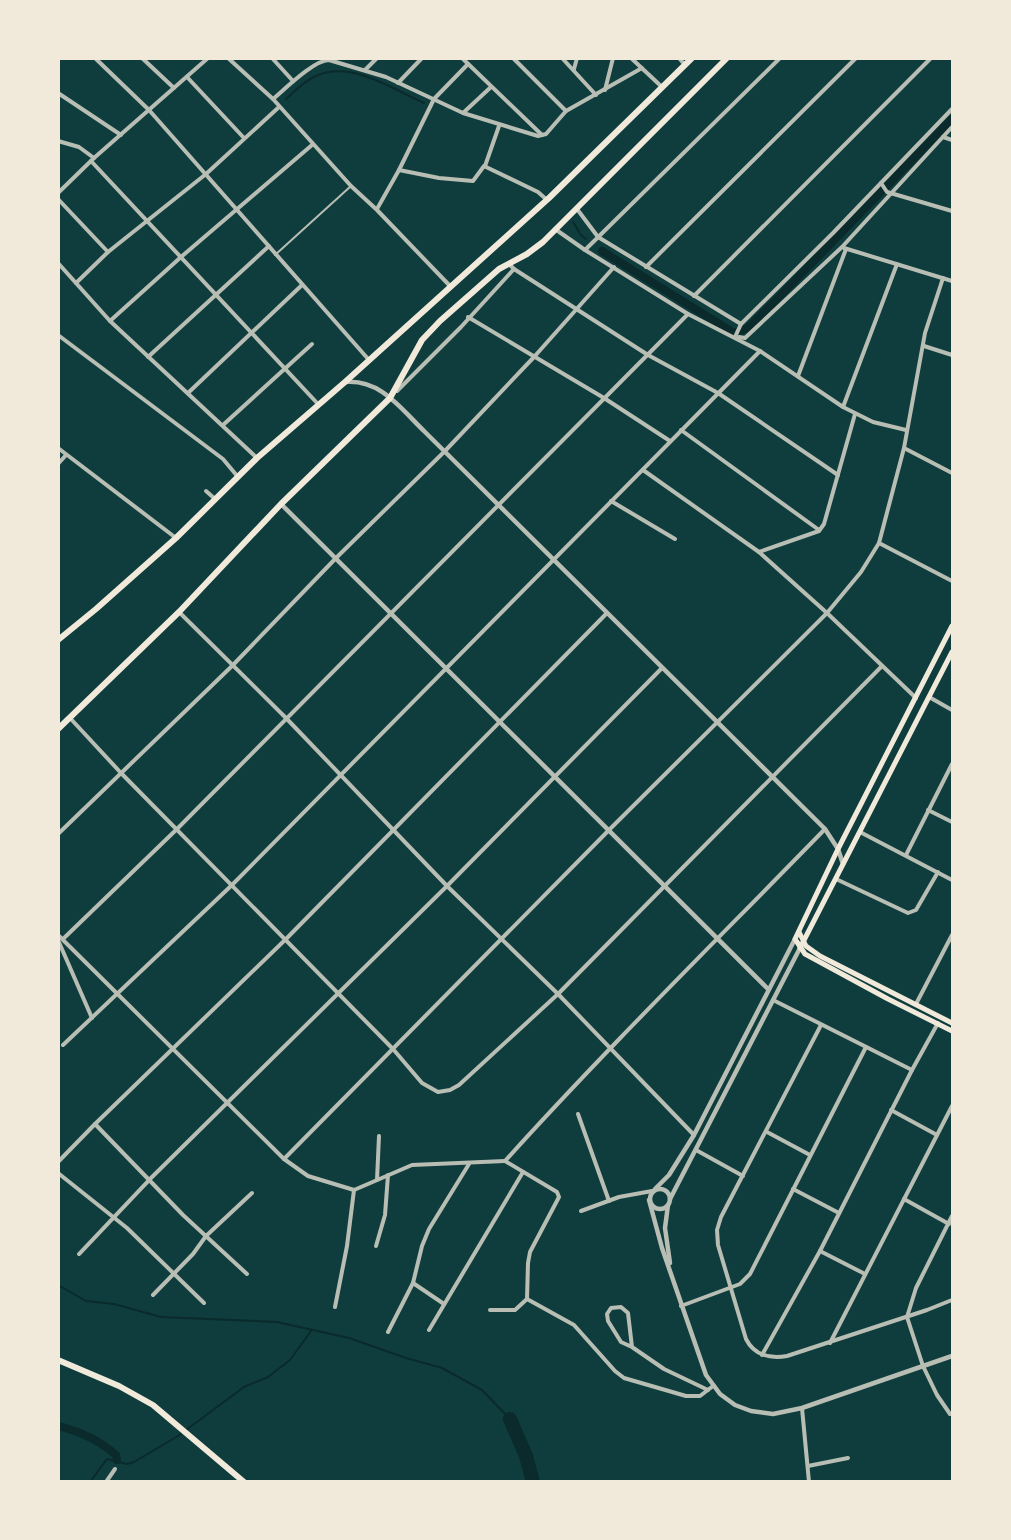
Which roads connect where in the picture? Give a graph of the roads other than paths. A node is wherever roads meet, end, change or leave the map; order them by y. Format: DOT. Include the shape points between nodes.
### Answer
graph roads {
  1 [pos="95,58"];
  2 [pos="141,58"];
  3 [pos="208,58"];
  4 [pos="228,58"];
  5 [pos="272,58"];
  6 [pos="377,58"];
  7 [pos="422,58"];
  8 [pos="462,58"];
  9 [pos="513,58"];
  10 [pos="562,58"];
  11 [pos="577,58"];
  12 [pos="613,58"];
  13 [pos="631,58"];
  14 [pos="679,58"];
  15 [pos="692,58"];
  16 [pos="727,58"];
  17 [pos="780,58"];
  18 [pos="856,58"];
  19 [pos="931,58"];
  20 [pos="325,59"];
  21 [pos="468,64"];
  22 [pos="686,65"];
  23 [pos="642,68"];
  24 [pos="365,70"];
  25 [pos="573,70"];
  26 [pos="187,77"];
  27 [pos="293,81"];
  28 [pos="398,83"];
  29 [pos="491,87"];
  30 [pos="174,88"];
  31 [pos="663,88"];
  32 [pos="605,90"];
  33 [pos="58,93"];
  34 [pos="596,95"];
  35 [pos="273,99"];
  36 [pos="434,99"];
  37 [pos="279,106"];
  38 [pos="952,109"];
  39 [pos="149,110"];
  40 [pos="566,111"];
  41 [pos="463,113"];
  42 [pos="499,126"];
  43 [pos="952,127"];
  44 [pos="121,135"];
  45 [pos="543,136"];
  46 [pos="943,137"];
  47 [pos="244,138"];
  48 [pos="952,140"];
  49 [pos="58,141"];
  50 [pos="312,145"];
  51 [pos="93,160"];
  52 [pos="485,166"];
  53 [pos="399,170"];
  54 [pos="206,174"];
  55 [pos="882,185"];
  56 [pos="351,186"];
  57 [pos="889,192"];
  58 [pos="58,194"];
  59 [pos="58,199"];
  60 [pos="547,200"];
  61 [pos="576,208"];
  62 [pos="238,209"];
  63 [pos="377,210"];
  64 [pos="952,211"];
  65 [pos="147,221"];
  66 [pos="555,229"];
  67 [pos="598,237"];
  68 [pos="269,246"];
  69 [pos="844,248"];
  70 [pos="585,250"];
  71 [pos="108,252"];
  72 [pos="275,255"];
  73 [pos="182,257"];
  74 [pos="58,263"];
  75 [pos="897,264"];
  76 [pos="512,267"];
  77 [pos="614,267"];
  78 [pos="646,267"];
  79 [pos="943,278"];
  80 [pos="952,281"];
  81 [pos="76,283"];
  82 [pos="302,285"];
  83 [pos="451,287"];
  84 [pos="216,294"];
  85 [pos="694,296"];
  86 [pos="575,310"];
  87 [pos="688,314"];
  88 [pos="468,317"];
  89 [pos="110,321"];
  90 [pos="741,324"];
  91 [pos="252,332"];
  92 [pos="58,335"];
  93 [pos="735,337"];
  94 [pos="312,344"];
  95 [pos="924,346"];
  96 [pos="760,351"];
  97 [pos="648,355"];
  98 [pos="952,355"];
  99 [pos="148,357"];
  100 [pos="534,357"];
  101 [pos="370,360"];
  102 [pos="285,369"];
  103 [pos="798,376"];
  104 [pos="345,382"];
  105 [pos="188,393"];
  106 [pos="718,393"];
  107 [pos="390,398"];
  108 [pos="604,398"];
  109 [pos="318,404"];
  110 [pos="843,407"];
  111 [pos="855,414"];
  112 [pos="223,425"];
  113 [pos="681,430"];
  114 [pos="906,430"];
  115 [pos="670,441"];
  116 [pos="58,448"];
  117 [pos="904,448"];
  118 [pos="445,451"];
  119 [pos="66,454"];
  120 [pos="257,458"];
  121 [pos="58,464"];
  122 [pos="643,470"];
  123 [pos="952,473"];
  124 [pos="838,475"];
  125 [pos="238,477"];
  126 [pos="206,491"];
  127 [pos="214,499"];
  128 [pos="611,501"];
  129 [pos="281,504"];
  130 [pos="498,505"];
  131 [pos="819,531"];
  132 [pos="176,538"];
  133 [pos="675,539"];
  134 [pos="879,543"];
  135 [pos="759,552"];
  136 [pos="336,558"];
  137 [pos="553,559"];
  138 [pos="952,581"];
  139 [pos="179,612"];
  140 [pos="392,612"];
  141 [pos="607,613"];
  142 [pos="827,613"];
  143 [pos="952,626"];
  144 [pos="58,640"];
  145 [pos="939,653"];
  146 [pos="951,655"];
  147 [pos="232,666"];
  148 [pos="446,666"];
  149 [pos="882,666"];
  150 [pos="662,669"];
  151 [pos="929,697"];
  152 [pos="916,699"];
  153 [pos="952,710"];
  154 [pos="70,718"];
  155 [pos="286,718"];
  156 [pos="501,722"];
  157 [pos="717,722"];
  158 [pos="58,729"];
  159 [pos="952,765"];
  160 [pos="121,773"];
  161 [pos="339,774"];
  162 [pos="772,775"];
  163 [pos="554,776"];
  164 [pos="928,810"];
  165 [pos="952,822"];
  166 [pos="177,829"];
  167 [pos="825,829"];
  168 [pos="395,830"];
  169 [pos="609,830"];
  170 [pos="860,832"];
  171 [pos="58,834"];
  172 [pos="838,849"];
  173 [pos="906,855"];
  174 [pos="843,864"];
  175 [pos="938,872"];
  176 [pos="836,879"];
  177 [pos="952,880"];
  178 [pos="232,885"];
  179 [pos="663,885"];
  180 [pos="447,886"];
  181 [pos="799,932"];
  182 [pos="58,934"];
  183 [pos="952,935"];
  184 [pos="286,939"];
  185 [pos="718,939"];
  186 [pos="795,939"];
  187 [pos="61,940"];
  188 [pos="502,940"];
  189 [pos="803,942"];
  190 [pos="800,948"];
  191 [pos="768,989"];
  192 [pos="339,993"];
  193 [pos="558,994"];
  194 [pos="118,995"];
  195 [pos="773,1000"];
  196 [pos="916,1004"];
  197 [pos="942,1017"];
  198 [pos="92,1018"];
  199 [pos="938,1023"];
  200 [pos="952,1023"];
  201 [pos="821,1025"];
  202 [pos="952,1031"];
  203 [pos="63,1045"];
  204 [pos="866,1047"];
  205 [pos="393,1049"];
  206 [pos="609,1049"];
  207 [pos="172,1050"];
  208 [pos="912,1070"];
  209 [pos="227,1103"];
  210 [pos="952,1106"];
  211 [pos="891,1110"];
  212 [pos="578,1114"];
  213 [pos="95,1124"];
  214 [pos="767,1132"];
  215 [pos="694,1135"];
  216 [pos="937,1135"];
  217 [pos="379,1136"];
  218 [pos="696,1150"];
  219 [pos="810,1155"];
  220 [pos="284,1159"];
  221 [pos="505,1161"];
  222 [pos="58,1162"];
  223 [pos="469,1164"];
  224 [pos="523,1172"];
  225 [pos="58,1173"];
  226 [pos="388,1175"];
  227 [pos="743,1176"];
  228 [pos="150,1179"];
  229 [pos="377,1180"];
  230 [pos="793,1189"];
  231 [pos="354,1190"];
  232 [pos="654,1190"];
  233 [pos="252,1193"];
  234 [pos="904,1199"];
  235 [pos="649,1200"];
  236 [pos="609,1201"];
  237 [pos="669,1202"];
  238 [pos="581,1211"];
  239 [pos="839,1213"];
  240 [pos="113,1216"];
  241 [pos="952,1216"];
  242 [pos="949,1224"];
  243 [pos="206,1236"];
  244 [pos="376,1246"];
  245 [pos="820,1251"];
  246 [pos="79,1254"];
  247 [pos="173,1274"];
  248 [pos="247,1274"];
  249 [pos="672,1274"];
  250 [pos="865,1274"];
  251 [pos="413,1282"];
  252 [pos="732,1288"];
  253 [pos="153,1295"];
  254 [pos="527,1299"];
  255 [pos="952,1300"];
  256 [pos="204,1303"];
  257 [pos="444,1304"];
  258 [pos="681,1306"];
  259 [pos="335,1307"];
  260 [pos="490,1310"];
  261 [pos="907,1317"];
  262 [pos="429,1330"];
  263 [pos="388,1332"];
  264 [pos="830,1343"];
  265 [pos="632,1347"];
  266 [pos="762,1355"];
  267 [pos="952,1356"];
  268 [pos="58,1360"];
  269 [pos="923,1366"];
  270 [pos="713,1386"];
  271 [pos="708,1390"];
  272 [pos="802,1408"];
  273 [pos="950,1414"];
  274 [pos="848,1458"];
  275 [pos="808,1466"];
  276 [pos="115,1469"];
  277 [pos="244,1481"];
  278 [pos="106,1482"];
  279 [pos="809,1482"];
  1 -- 39 [label="street"];
  2 -- 30 [label="street"];
  3 -- 26 [label="street"];
  4 -- 35 [label="street"];
  5 -- 27 [label="street"];
  6 -- 24 [label="street"];
  7 -- 28 [label="street"];
  8 -- 21 [label="street"];
  9 -- 40 [label="street"];
  10 -- 25 [label="street"];
  11 -- 25 [label="street"];
  12 -- 32 [label="street"];
  13 -- 23 [label="street"];
  14 -- 22 [label="street"];
  15 -- 22 [label="main road"];
  16 -- 61 [label="main road"];
  17 -- 67 [label="street"];
  18 -- 78 [label="street"];
  19 -- 85 [label="street"];
  20 -- 24 [label="street"];
  20 -- 27 [label="street"];
  21 -- 29 [label="street"];
  21 -- 36 [label="street"];
  22 -- 31 [label="main road"];
  23 -- 31 [label="street"];
  23 -- 32 [label="street"];
  24 -- 28 [label="street"];
  25 -- 34 [label="street"];
  26 -- 30 [label="street"];
  26 -- 47 [label="street"];
  27 -- 35 [label="street"];
  28 -- 36 [label="street"];
  29 -- 41 [label="street"];
  29 -- 45 [label="street"];
  30 -- 39 [label="street"];
  31 -- 60 [label="main road"];
  32 -- 34 [label="street"];
  33 -- 44 [label="street"];
  34 -- 40 [label="street"];
  35 -- 37 [label="street"];
  36 -- 41 [label="street"];
  36 -- 53 [label="street"];
  37 -- 47 [label="street"];
  37 -- 50 [label="street"];
  38 -- 55 [label="street"];
  39 -- 44 [label="street"];
  39 -- 54 [label="street"];
  40 -- 45 [label="street"];
  41 -- 42 [label="street"];
  42 -- 45 [label="street"];
  42 -- 52 [label="street"];
  43 -- 46 [label="street"];
  44 -- 51 [label="street"];
  46 -- 48 [label="street"];
  46 -- 57 [label="street"];
  47 -- 54 [label="street"];
  49 -- 51 [label="street" via="79,147"];
  50 -- 56 [label="street"];
  50 -- 62 [label="street"];
  51 -- 58 [label="street"];
  51 -- 65 [label="street"];
  52 -- 53 [label="street" via="473,181"];
  52 -- 60 [label="street"];
  53 -- 63 [label="street"];
  54 -- 62 [label="street"];
  54 -- 65 [label="street"];
  55 -- 57 [label="street"];
  55 -- 90 [label="street"];
  56 -- 63 [label="street"];
  56 -- 72 [label="lane"];
  57 -- 64 [label="street"];
  57 -- 69 [label="street"];
  59 -- 71 [label="street"];
  60 -- 83 [label="main road"];
  61 -- 66 [label="main road"];
  61 -- 67 [label="street"];
  62 -- 68 [label="street"];
  62 -- 73 [label="street"];
  63 -- 83 [label="street"];
  65 -- 71 [label="street"];
  65 -- 73 [label="street"];
  66 -- 70 [label="street"];
  66 -- 76 [label="main road"];
  67 -- 70 [label="street"];
  67 -- 78 [label="street"];
  68 -- 72 [label="street"];
  68 -- 84 [label="street"];
  69 -- 75 [label="street"];
  69 -- 93 [label="street" via="745,338"];
  69 -- 103 [label="street"];
  70 -- 77 [label="street"];
  71 -- 81 [label="street"];
  72 -- 82 [label="street"];
  73 -- 84 [label="street"];
  73 -- 89 [label="street"];
  74 -- 81 [label="street"];
  75 -- 79 [label="street"];
  75 -- 110 [label="street"];
  76 -- 86 [label="street"];
  76 -- 88 [label="street"];
  76 -- 107 [label="main road" via="499,270 422,340"];
  77 -- 86 [label="street"];
  77 -- 87 [label="street"];
  78 -- 85 [label="street"];
  79 -- 80 [label="street"];
  79 -- 95 [label="street"];
  81 -- 89 [label="street"];
  82 -- 91 [label="street"];
  82 -- 101 [label="street"];
  83 -- 101 [label="main road"];
  84 -- 91 [label="street"];
  84 -- 99 [label="street"];
  85 -- 90 [label="street"];
  86 -- 97 [label="street"];
  86 -- 100 [label="street"];
  87 -- 93 [label="street"];
  87 -- 97 [label="street"];
  88 -- 100 [label="street"];
  88 -- 107 [label="street"];
  89 -- 99 [label="street"];
  90 -- 93 [label="street"];
  91 -- 102 [label="street"];
  91 -- 105 [label="street"];
  92 -- 125 [label="street" via="223,459"];
  93 -- 96 [label="street"];
  94 -- 102 [label="street"];
  95 -- 98 [label="street"];
  95 -- 114 [label="street"];
  96 -- 103 [label="street"];
  96 -- 106 [label="street"];
  97 -- 106 [label="street"];
  97 -- 108 [label="street"];
  99 -- 105 [label="street"];
  100 -- 108 [label="street"];
  100 -- 118 [label="street"];
  101 -- 104 [label="main road"];
  102 -- 109 [label="street"];
  102 -- 112 [label="street"];
  103 -- 110 [label="street"];
  104 -- 107 [label="street" via="371,384"];
  104 -- 109 [label="main road"];
  105 -- 112 [label="street"];
  106 -- 113 [label="street"];
  106 -- 124 [label="street"];
  107 -- 118 [label="street"];
  107 -- 129 [label="main road"];
  108 -- 115 [label="street"];
  108 -- 130 [label="street"];
  109 -- 120 [label="main road"];
  110 -- 111 [label="street"];
  111 -- 114 [label="street"];
  111 -- 124 [label="street"];
  112 -- 120 [label="street"];
  113 -- 115 [label="street"];
  113 -- 131 [label="street"];
  114 -- 117 [label="street"];
  115 -- 122 [label="street"];
  116 -- 119 [label="street"];
  117 -- 123 [label="street"];
  117 -- 134 [label="street"];
  118 -- 130 [label="street"];
  118 -- 136 [label="street"];
  119 -- 121 [label="street"];
  119 -- 132 [label="street"];
  120 -- 125 [label="main road"];
  122 -- 128 [label="street"];
  122 -- 135 [label="street"];
  124 -- 131 [label="street" via="829,513"];
  125 -- 127 [label="main road"];
  126 -- 127 [label="street"];
  127 -- 132 [label="main road"];
  128 -- 133 [label="street"];
  128 -- 137 [label="street"];
  129 -- 136 [label="street"];
  129 -- 139 [label="main road"];
  130 -- 137 [label="street"];
  130 -- 140 [label="street"];
  131 -- 135 [label="street"];
  132 -- 144 [label="main road"];
  134 -- 138 [label="street"];
  134 -- 142 [label="street"];
  135 -- 142 [label="street"];
  136 -- 140 [label="street"];
  136 -- 147 [label="street"];
  137 -- 141 [label="street"];
  137 -- 148 [label="street"];
  139 -- 147 [label="street"];
  139 -- 154 [label="main road"];
  140 -- 148 [label="street"];
  140 -- 155 [label="street"];
  141 -- 150 [label="street"];
  141 -- 156 [label="street"];
  142 -- 149 [label="street"];
  142 -- 157 [label="street"];
  143 -- 145 [label="main road"];
  145 -- 146 [label="main road"];
  145 -- 152 [label="main road"];
  146 -- 151 [label="main road"];
  147 -- 155 [label="street"];
  147 -- 160 [label="street"];
  148 -- 156 [label="street"];
  148 -- 161 [label="street"];
  149 -- 152 [label="street"];
  149 -- 162 [label="street"];
  150 -- 157 [label="street"];
  150 -- 163 [label="street"];
  151 -- 153 [label="street"];
  151 -- 170 [label="main road"];
  152 -- 172 [label="main road"];
  154 -- 158 [label="main road"];
  154 -- 160 [label="street"];
  155 -- 161 [label="street"];
  155 -- 166 [label="street"];
  156 -- 163 [label="street"];
  156 -- 168 [label="street"];
  157 -- 162 [label="street"];
  157 -- 169 [label="street"];
  159 -- 164 [label="street"];
  160 -- 166 [label="street"];
  160 -- 171 [label="street"];
  161 -- 168 [label="street"];
  161 -- 178 [label="street"];
  162 -- 167 [label="street"];
  162 -- 179 [label="street"];
  163 -- 169 [label="street"];
  163 -- 180 [label="street"];
  164 -- 165 [label="street"];
  164 -- 173 [label="street"];
  166 -- 178 [label="street"];
  166 -- 187 [label="street"];
  167 -- 172 [label="street"];
  167 -- 185 [label="street"];
  168 -- 180 [label="street"];
  168 -- 184 [label="street"];
  169 -- 179 [label="street"];
  169 -- 188 [label="street"];
  170 -- 173 [label="street"];
  170 -- 174 [label="main road"];
  172 -- 174 [label="street"];
  172 -- 181 [label="main road"];
  173 -- 175 [label="street"];
  174 -- 176 [label="main road"];
  175 -- 176 [label="street" via="916,910 908,913"];
  175 -- 177 [label="street"];
  176 -- 189 [label="main road"];
  178 -- 184 [label="street"];
  178 -- 194 [label="street"];
  179 -- 185 [label="street"];
  179 -- 193 [label="street"];
  180 -- 188 [label="street"];
  180 -- 192 [label="street"];
  181 -- 186 [label="main road"];
  181 -- 189 [label="main road"];
  182 -- 187 [label="street"];
  183 -- 196 [label="street"];
  184 -- 192 [label="street"];
  184 -- 207 [label="street"];
  185 -- 191 [label="street"];
  185 -- 206 [label="street"];
  186 -- 190 [label="main road"];
  186 -- 191 [label="street"];
  187 -- 194 [label="street"];
  187 -- 198 [label="street"];
  188 -- 193 [label="street"];
  188 -- 205 [label="street"];
  189 -- 190 [label="main road"];
  189 -- 196 [label="main road" via="820,956"];
  190 -- 195 [label="street"];
  190 -- 199 [label="main road"];
  191 -- 215 [label="street"];
  192 -- 205 [label="street"];
  192 -- 209 [label="street"];
  193 -- 205 [label="street" via="450,1090 438,1092 422,1083"];
  193 -- 206 [label="street"];
  194 -- 198 [label="street"];
  194 -- 207 [label="street"];
  195 -- 201 [label="street"];
  195 -- 218 [label="street"];
  196 -- 197 [label="main road"];
  197 -- 199 [label="street"];
  197 -- 200 [label="main road"];
  198 -- 203 [label="street"];
  199 -- 202 [label="main road"];
  199 -- 208 [label="street"];
  201 -- 204 [label="street"];
  201 -- 214 [label="street"];
  204 -- 208 [label="street"];
  204 -- 219 [label="street"];
  205 -- 220 [label="street"];
  206 -- 215 [label="street"];
  206 -- 221 [label="street"];
  207 -- 209 [label="street"];
  207 -- 213 [label="street"];
  208 -- 211 [label="street"];
  209 -- 220 [label="street"];
  209 -- 228 [label="street"];
  210 -- 216 [label="street"];
  211 -- 216 [label="street"];
  211 -- 239 [label="street"];
  212 -- 236 [label="street"];
  213 -- 222 [label="street"];
  213 -- 228 [label="street"];
  214 -- 219 [label="street"];
  214 -- 227 [label="street"];
  215 -- 232 [label="street" via="669,1175"];
  216 -- 234 [label="street"];
  217 -- 229 [label="street"];
  218 -- 227 [label="street"];
  218 -- 237 [label="street"];
  219 -- 230 [label="street"];
  220 -- 231 [label="street" via="308,1176"];
  221 -- 223 [label="street"];
  221 -- 224 [label="street"];
  223 -- 226 [label="street" via="412,1165"];
  223 -- 251 [label="street" via="426,1237"];
  224 -- 254 [label="street" via="557,1192 557,1202 530,1252"];
  224 -- 257 [label="street"];
  225 -- 240 [label="street"];
  226 -- 229 [label="street"];
  226 -- 244 [label="street" via="385,1215"];
  227 -- 252 [label="street" via="717,1230"];
  228 -- 240 [label="street"];
  228 -- 243 [label="street"];
  229 -- 231 [label="street"];
  230 -- 239 [label="street"];
  230 -- 252 [label="street" via="750,1274"];
  231 -- 259 [label="street" via="348,1246"];
  232 -- 235 [label="street"];
  232 -- 236 [label="street"];
  232 -- 237 [label="street" via="665,1190"];
  233 -- 243 [label="street"];
  234 -- 242 [label="street"];
  234 -- 250 [label="street"];
  235 -- 237 [label="street" via="652,1207 659,1209"];
  235 -- 249 [label="street"];
  236 -- 238 [label="street"];
  237 -- 249 [label="street" via="665,1234"];
  239 -- 245 [label="street"];
  240 -- 246 [label="street"];
  240 -- 247 [label="street"];
  241 -- 242 [label="street"];
  242 -- 261 [label="street" via="916,1288"];
  243 -- 247 [label="street"];
  243 -- 248 [label="street"];
  245 -- 250 [label="street"];
  245 -- 266 [label="street"];
  247 -- 253 [label="street"];
  247 -- 256 [label="street"];
  249 -- 258 [label="street"];
  250 -- 264 [label="street"];
  251 -- 257 [label="street"];
  251 -- 263 [label="street"];
  252 -- 258 [label="street"];
  252 -- 266 [label="street" via="746,1339"];
  254 -- 260 [label="street" via="515,1310"];
  254 -- 271 [label="street" via="574,1325 624,1378 686,1396 699,1396"];
  255 -- 261 [label="street"];
  257 -- 262 [label="street"];
  258 -- 270 [label="street"];
  261 -- 264 [label="street"];
  261 -- 269 [label="street"];
  264 -- 266 [label="street" via="787,1356"];
  265 -- 265 [label="street" via="628,1313 621,1307 611,1308 607,1316 617,1337"];
  265 -- 271 [label="street" via="664,1369"];
  267 -- 269 [label="street"];
  268 -- 277 [label="main road" via="153,1405"];
  269 -- 272 [label="street"];
  269 -- 273 [label="street"];
  270 -- 271 [label="street"];
  270 -- 272 [label="street" via="735,1405 751,1411 773,1414"];
  272 -- 275 [label="street"];
  274 -- 275 [label="street"];
  275 -- 279 [label="street"];
  276 -- 278 [label="street"];
}
